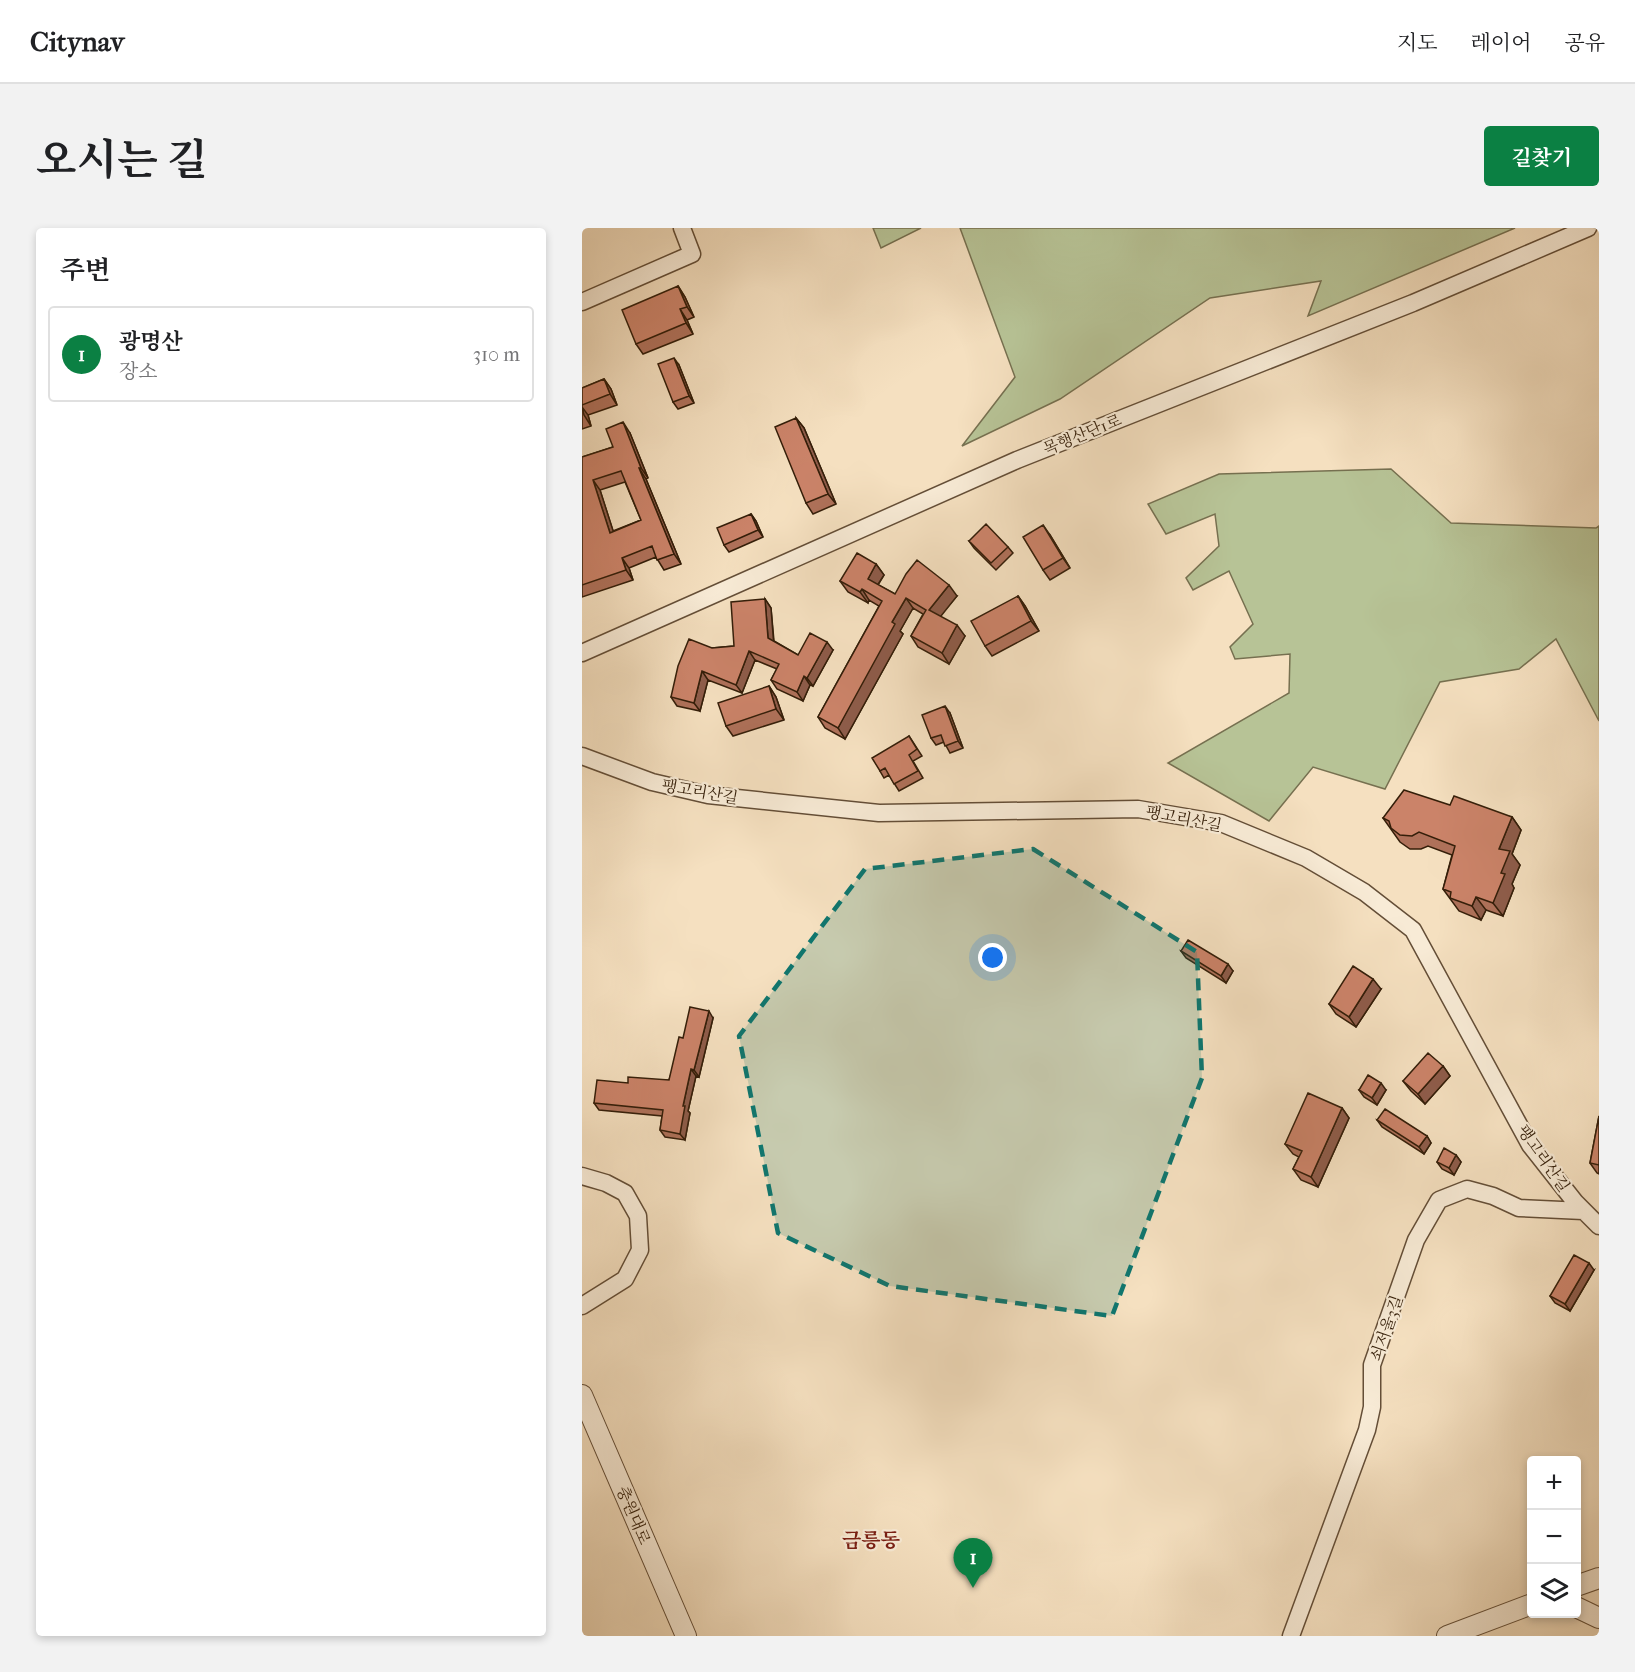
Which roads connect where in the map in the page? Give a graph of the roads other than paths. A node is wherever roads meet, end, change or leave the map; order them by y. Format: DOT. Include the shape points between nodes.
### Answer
graph roads {
  1 [pos="682,228"];
  2 [pos="1588,228"];
  3 [pos="582,302"];
  4 [pos="582,653"];
  5 [pos="582,756"];
  6 [pos="582,1176"];
  7 [pos="1583,1211"];
  8 [pos="1599,1226"];
  9 [pos="582,1306"];
  10 [pos="582,1395"];
  11 [pos="1599,1578"];
  12 [pos="1581,1584"];
  13 [pos="1527,1606"];
  14 [pos="1581,1609"];
  15 [pos="1599,1618"];
  16 [pos="686,1636"];
  17 [pos="1291,1636"];
  18 [pos="1447,1636"];
  1 -- 3 [label="street" via="692,254"];
  2 -- 4 [label="street, 목행산단1로" via="1413,303 1017,460"];
  5 -- 7 [label="street, 팽고리산길" via="652,782 708,795 879,813 1138,809 1221,823 1306,858 1364,892 1413,930 1530,1145"];
  6 -- 9 [label="street" via="625,1193 638,1216 640,1250 625,1279"];
  7 -- 8 [label="street, 팽고리산길"];
  7 -- 17 [label="street, 쇠저울3길" via="1519,1208 1467,1189 1439,1200 1416,1240 1372,1365 1372,1407 1367,1430"];
  10 -- 16 [label="street, 충원대로"];
  11 -- 12 [label="street"];
  13 -- 18 [label="street"];
  14 -- 15 [label="street"];
}
